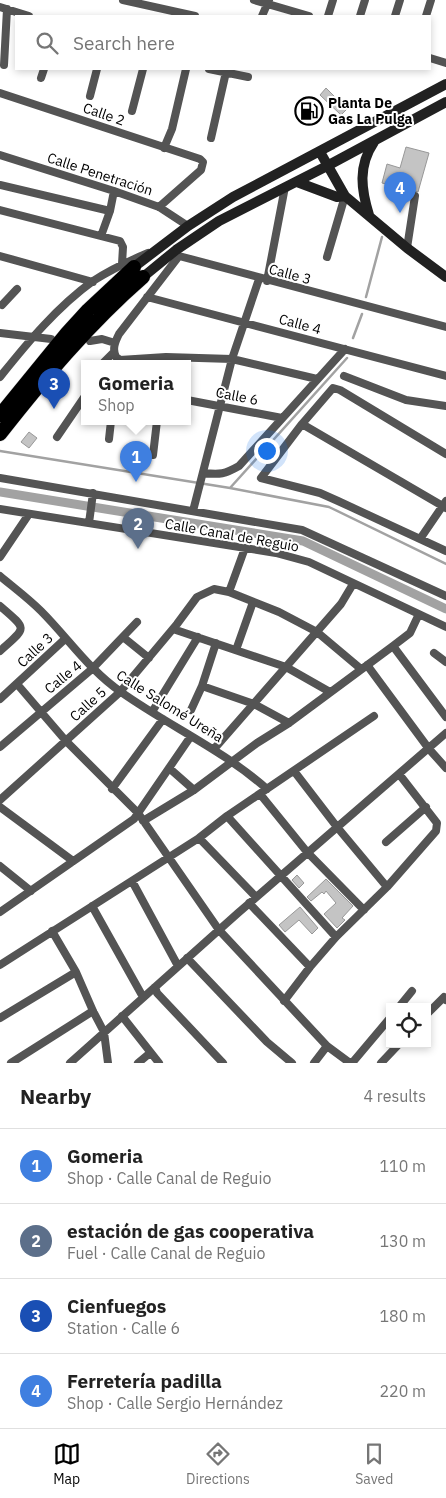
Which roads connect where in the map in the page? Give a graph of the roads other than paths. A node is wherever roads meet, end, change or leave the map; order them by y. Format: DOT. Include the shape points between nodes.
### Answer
graph roads {
  1 [pos="123,0"];
  2 [pos="254,0"];
  3 [pos="332,0"];
  4 [pos="365,0"];
  5 [pos="400,0"];
  6 [pos="432,0"];
  7 [pos="136,2"];
  8 [pos="268,2"];
  9 [pos="3,8"];
  10 [pos="26,15"];
  11 [pos="191,15"];
  12 [pos="262,15"];
  13 [pos="306,15"];
  14 [pos="328,15"];
  15 [pos="360,15"];
  16 [pos="395,15"];
  17 [pos="426,15"];
  18 [pos="431,58"];
  19 [pos="446,63"];
  20 [pos="4,65"];
  21 [pos="44,70"];
  22 [pos="97,70"];
  23 [pos="143,70"];
  24 [pos="186,70"];
  25 [pos="215,70"];
  26 [pos="226,72"];
  27 [pos="248,77"];
  28 [pos="42,78"];
  29 [pos="446,84"];
  30 [pos="0,93"];
  31 [pos="90,96"];
  32 [pos="446,102"];
  33 [pos="132,111"];
  34 [pos="211,138"];
  35 [pos="376,139"];
  36 [pos="164,148"];
  37 [pos="320,152"];
  38 [pos="0,156"];
  39 [pos="327,166"];
  40 [pos="296,182"];
  41 [pos="0,185"];
  42 [pos="286,187"];
  43 [pos="114,191"];
  44 [pos="344,196"];
  45 [pos="415,196"];
  46 [pos="159,207"];
  47 [pos="0,210"];
  48 [pos="110,211"];
  49 [pos="369,215"];
  50 [pos="188,226"];
  51 [pos="101,236"];
  52 [pos="407,248"];
  53 [pos="178,253"];
  54 [pos="0,256"];
  55 [pos="327,257"];
  56 [pos="133,269"];
  57 [pos="446,277"];
  58 [pos="263,280"];
  59 [pos="93,282"];
  60 [pos="17,290"];
  61 [pos="147,297"];
  62 [pos="1,307"];
  63 [pos="245,322"];
  64 [pos="446,327"];
  65 [pos="0,333"];
  66 [pos="32,337"];
  67 [pos="51,339"];
  68 [pos="90,341"];
  69 [pos="114,348"];
  70 [pos="345,349"];
  71 [pos="232,359"];
  72 [pos="105,360"];
  73 [pos="165,360"];
  74 [pos="344,376"];
  75 [pos="446,376"];
  76 [pos="0,377"];
  77 [pos="317,379"];
  78 [pos="191,401"];
  79 [pos="81,402"];
  80 [pos="220,405"];
  81 [pos="446,406"];
  82 [pos="0,415"];
  83 [pos="282,418"];
  84 [pos="302,424"];
  85 [pos="111,425"];
  86 [pos="157,425"];
  87 [pos="1,433"];
  88 [pos="57,437"];
  89 [pos="109,439"];
  90 [pos="446,454"];
  91 [pos="153,455"];
  92 [pos="203,476"];
  93 [pos="0,478"];
  94 [pos="93,496"];
  95 [pos="445,505"];
  96 [pos="0,509"];
  97 [pos="193,511"];
  98 [pos="29,514"];
  99 [pos="89,521"];
  100 [pos="420,539"];
  101 [pos="245,548"];
  102 [pos="446,551"];
  103 [pos="0,557"];
  104 [pos="0,576"];
  105 [pos="353,584"];
  106 [pos="229,592"];
  107 [pos="446,596"];
  108 [pos="253,602"];
  109 [pos="0,606"];
  110 [pos="419,614"];
  111 [pos="137,622"];
  112 [pos="446,627"];
  113 [pos="173,629"];
  114 [pos="317,632"];
  115 [pos="198,637"];
  116 [pos="123,638"];
  117 [pos="65,639"];
  118 [pos="216,643"];
  119 [pos="393,646"];
  120 [pos="236,650"];
  121 [pos="0,651"];
  122 [pos="434,652"];
  123 [pos="149,658"];
  124 [pos="446,662"];
  125 [pos="286,667"];
  126 [pos="364,667"];
  127 [pos="92,669"];
  128 [pos="17,684"];
  129 [pos="202,686"];
  130 [pos="120,692"];
  131 [pos="330,692"];
  132 [pos="0,698"];
  133 [pos="254,704"];
  134 [pos="191,710"];
  135 [pos="40,711"];
  136 [pos="152,712"];
  137 [pos="374,716"];
  138 [pos="446,717"];
  139 [pos="163,719"];
  140 [pos="289,722"];
  141 [pos="446,733"];
  142 [pos="191,736"];
  143 [pos="66,741"];
  144 [pos="0,747"];
  145 [pos="214,749"];
  146 [pos="428,749"];
  147 [pos="232,761"];
  148 [pos="169,768"];
  149 [pos="446,768"];
  150 [pos="294,771"];
  151 [pos="399,774"];
  152 [pos="112,789"];
  153 [pos="267,789"];
  154 [pos="194,790"];
  155 [pos="260,794"];
  156 [pos="0,800"];
  157 [pos="0,807"];
  158 [pos="426,807"];
  159 [pos="138,813"];
  160 [pos="226,816"];
  161 [pos="144,821"];
  162 [pos="337,827"];
  163 [pos="199,838"];
  164 [pos="386,842"];
  165 [pos="307,852"];
  166 [pos="170,857"];
  167 [pos="73,861"];
  168 [pos="0,866"];
  169 [pos="282,875"];
  170 [pos="132,881"];
  171 [pos="387,887"];
  172 [pos="31,891"];
  173 [pos="256,897"];
  174 [pos="249,903"];
  175 [pos="92,906"];
  176 [pos="364,910"];
  177 [pos="0,912"];
  178 [pos="219,930"];
  179 [pos="52,931"];
  180 [pos="336,937"];
  181 [pos="187,958"];
  182 [pos="0,965"];
  183 [pos="178,966"];
  184 [pos="310,967"];
  185 [pos="76,972"];
  186 [pos="155,986"];
  187 [pos="412,991"];
  188 [pos="143,997"];
  189 [pos="446,1000"];
  190 [pos="284,1001"];
  191 [pos="402,1003"];
  192 [pos="431,1010"];
  193 [pos="92,1011"];
  194 [pos="122,1016"];
  195 [pos="0,1018"];
  196 [pos="386,1023"];
  197 [pos="104,1032"];
  198 [pos="327,1046"];
  199 [pos="395,1048"];
  200 [pos="150,1053"];
  201 [pos="11,1063"];
  202 [pos="70,1063"];
  203 [pos="108,1063"];
  204 [pos="138,1063"];
  205 [pos="158,1063"];
  206 [pos="223,1063"];
  207 [pos="292,1063"];
  208 [pos="314,1063"];
  209 [pos="351,1063"];
  210 [pos="381,1063"];
  1 -- 7 [label="street"];
  2 -- 8 [label="street"];
  3 -- 14 [label="street"];
  4 -- 15 [label="street"];
  5 -- 16 [label="street"];
  6 -- 17 [label="street"];
  7 -- 11 [label="street"];
  8 -- 12 [label="street"];
  8 -- 13 [label="street"];
  9 -- 10 [label="street"];
  9 -- 20 [label="street"];
  18 -- 19 [label="street"];
  21 -- 28 [label="street"];
  22 -- 31 [label="street"];
  23 -- 33 [label="street"];
  24 -- 36 [label="street" via="172,129"];
  25 -- 26 [label="street"];
  26 -- 27 [label="street"];
  26 -- 34 [label="street"];
  29 -- 37 [label="main road"];
  30 -- 36 [label="street, Calle 2"];
  32 -- 35 [label="main road"];
  35 -- 39 [label="main road"];
  35 -- 49 [label="main road" via="368,151 361,178"];
  36 -- 46 [label="street, Calle 2" via="203,162 201,170"];
  37 -- 39 [label="main road"];
  37 -- 50 [label="main road" via="234,196"];
  38 -- 43 [label="street, Calle Penetración"];
  39 -- 40 [label="main road"];
  39 -- 44 [label="main road"];
  40 -- 42 [label="main road"];
  40 -- 44 [label="main road"];
  41 -- 48 [label="street"];
  42 -- 53 [label="main road" via="219,220"];
  42 -- 58 [label="street"];
  43 -- 46 [label="street, Calle Penetración"];
  43 -- 48 [label="street"];
  44 -- 49 [label="main road"];
  44 -- 55 [label="street"];
  45 -- 52 [label="street"];
  46 -- 50 [label="street, Calle Penetración"];
  47 -- 51 [label="street"];
  48 -- 51 [label="street"];
  49 -- 52 [label="main road"];
  50 -- 56 [label="main road"];
  51 -- 56 [label="street" via="122,243"];
  52 -- 57 [label="main road"];
  53 -- 56 [label="main road"];
  53 -- 58 [label="street, Calle 3"];
  53 -- 61 [label="street"];
  54 -- 59 [label="street"];
  56 -- 59 [label="street"];
  56 -- 82 [label="highway" via="67,332"];
  56 -- 87 [label="highway" via="96,320"];
  58 -- 63 [label="street"];
  58 -- 64 [label="street, Calle 3"];
  59 -- 66 [label="street"];
  60 -- 62 [label="street"];
  61 -- 63 [label="street, Calle 4"];
  61 -- 69 [label="street" via="118,334"];
  63 -- 70 [label="street, Calle 4"];
  63 -- 71 [label="street"];
  65 -- 66 [label="street"];
  66 -- 67 [label="street"];
  66 -- 76 [label="street"];
  68 -- 69 [label="street" via="102,340"];
  69 -- 72 [label="street"];
  69 -- 73 [label="street" via="120,360"];
  70 -- 75 [label="street, Calle 4"];
  70 -- 77 [label="street"];
  71 -- 73 [label="street"];
  71 -- 77 [label="street"];
  71 -- 80 [label="street"];
  74 -- 81 [label="street" via="406,400"];
  77 -- 83 [label="street"];
  78 -- 80 [label="street, Calle 6"];
  79 -- 88 [label="street"];
  80 -- 83 [label="street, Calle 6"];
  80 -- 92 [label="street"];
  83 -- 92 [label="street" via="239,466 227,473"];
  84 -- 90 [label="street" via="335,388"];
  84 -- 95 [label="street"];
  84 -- 100 [label="street" via="262,478 320,493"];
  85 -- 89 [label="street"];
  86 -- 91 [label="street"];
  92 -- 97 [label="street"];
  93 -- 94 [label="street, Calle Canal de Reguio"];
  94 -- 97 [label="street, Calle Canal de Reguio"];
  94 -- 99 [label="street"];
  95 -- 100 [label="street"];
  96 -- 98 [label="street, Calle Canal de Reguio"];
  97 -- 107 [label="street, Calle Canal de Reguio" via="306,531"];
  98 -- 99 [label="street, Calle Canal de Reguio"];
  98 -- 103 [label="street"];
  99 -- 101 [label="street, Calle Canal de Reguio"];
  100 -- 102 [label="street"];
  101 -- 105 [label="street, Calle Canal de Reguio" via="309,562"];
  101 -- 106 [label="street"];
  104 -- 117 [label="street, Calle Salomé Ureña" via="40,610"];
  105 -- 110 [label="street, Calle Canal de Reguio"];
  105 -- 114 [label="street"];
  106 -- 108 [label="street"];
  106 -- 113 [label="street, Calle 5" via="214,589 197,597"];
  108 -- 114 [label="street"];
  108 -- 120 [label="street"];
  109 -- 121 [label="street" via="20,623 21,628 20,634"];
  110 -- 112 [label="street, Calle Canal de Reguio"];
  110 -- 119 [label="street" via="410,633"];
  111 -- 116 [label="street, Calle 4"];
  113 -- 115 [label="street"];
  113 -- 123 [label="street, Calle 5"];
  114 -- 125 [label="street"];
  114 -- 126 [label="street"];
  115 -- 118 [label="street"];
  115 -- 136 [label="street"];
  116 -- 123 [label="street"];
  116 -- 127 [label="street, Calle 4"];
  117 -- 127 [label="street, Calle Salomé Ureña"];
  117 -- 128 [label="street, Calle 3"];
  118 -- 120 [label="street"];
  118 -- 129 [label="street"];
  119 -- 126 [label="street"];
  119 -- 138 [label="street"];
  120 -- 125 [label="street"];
  122 -- 124 [label="street"];
  123 -- 130 [label="street, Calle 5"];
  125 -- 131 [label="street"];
  125 -- 133 [label="street"];
  126 -- 131 [label="street"];
  126 -- 146 [label="street"];
  127 -- 130 [label="street, Calle Salomé Ureña"];
  127 -- 135 [label="street, Calle 4"];
  128 -- 132 [label="street, Calle 3"];
  128 -- 135 [label="street"];
  129 -- 133 [label="street"];
  129 -- 134 [label="street"];
  130 -- 136 [label="street, Calle Salomé Ureña"];
  130 -- 143 [label="street, Calle 5"];
  131 -- 140 [label="street"];
  133 -- 140 [label="street"];
  133 -- 145 [label="street"];
  135 -- 143 [label="street"];
  135 -- 144 [label="street, Calle 4"];
  136 -- 139 [label="street, Calle Salomé Ureña"];
  137 -- 150 [label="street"];
  139 -- 142 [label="street, Calle Salomé Ureña"];
  139 -- 152 [label="street"];
  140 -- 147 [label="street"];
  141 -- 146 [label="street"];
  142 -- 145 [label="street, Calle Salomé Ureña"];
  142 -- 148 [label="street"];
  143 -- 152 [label="street"];
  143 -- 156 [label="street, Calle 5"];
  145 -- 147 [label="street, Calle Salomé Ureña"];
  146 -- 149 [label="street"];
  146 -- 151 [label="street"];
  147 -- 153 [label="street, Calle Salomé Ureña"];
  147 -- 154 [label="street"];
  148 -- 154 [label="street"];
  148 -- 159 [label="street"];
  150 -- 153 [label="street"];
  150 -- 162 [label="street"];
  151 -- 158 [label="street"];
  151 -- 162 [label="street"];
  152 -- 159 [label="street"];
  153 -- 155 [label="street"];
  154 -- 161 [label="street"];
  155 -- 160 [label="street"];
  155 -- 165 [label="street"];
  157 -- 167 [label="street"];
  158 -- 164 [label="street"];
  158 -- 171 [label="street" via="437,822 436,831"];
  159 -- 161 [label="street"];
  159 -- 167 [label="street"];
  160 -- 163 [label="street"];
  160 -- 169 [label="street"];
  161 -- 166 [label="street"];
  162 -- 165 [label="street"];
  162 -- 171 [label="street"];
  163 -- 166 [label="street"];
  163 -- 173 [label="street"];
  165 -- 169 [label="street"];
  165 -- 176 [label="street"];
  166 -- 170 [label="street"];
  166 -- 178 [label="street"];
  167 -- 172 [label="street"];
  168 -- 172 [label="street"];
  169 -- 173 [label="street"];
  169 -- 180 [label="street"];
  170 -- 175 [label="street"];
  170 -- 183 [label="street"];
  171 -- 176 [label="street"];
  172 -- 177 [label="street"];
  173 -- 174 [label="street"];
  174 -- 178 [label="street"];
  174 -- 184 [label="street"];
  175 -- 179 [label="street"];
  175 -- 188 [label="street"];
  176 -- 180 [label="street"];
  178 -- 181 [label="street"];
  178 -- 190 [label="street"];
  179 -- 182 [label="street"];
  179 -- 185 [label="street"];
  180 -- 184 [label="street"];
  181 -- 183 [label="street"];
  181 -- 207 [label="street" via="267,1042"];
  183 -- 186 [label="street"];
  184 -- 190 [label="street"];
  185 -- 193 [label="street"];
  185 -- 195 [label="street"];
  186 -- 188 [label="street"];
  186 -- 206 [label="street" via="157,994"];
  187 -- 191 [label="street"];
  188 -- 194 [label="street"];
  189 -- 192 [label="street" via="444,997"];
  190 -- 198 [label="street"];
  193 -- 197 [label="street"];
  193 -- 201 [label="street"];
  194 -- 197 [label="street"];
  194 -- 200 [label="street"];
  196 -- 209 [label="street"];
  197 -- 202 [label="street"];
  197 -- 203 [label="street"];
  198 -- 208 [label="street"];
  198 -- 209 [label="street"];
  199 -- 210 [label="street"];
  200 -- 204 [label="street"];
  200 -- 205 [label="street"];
}
